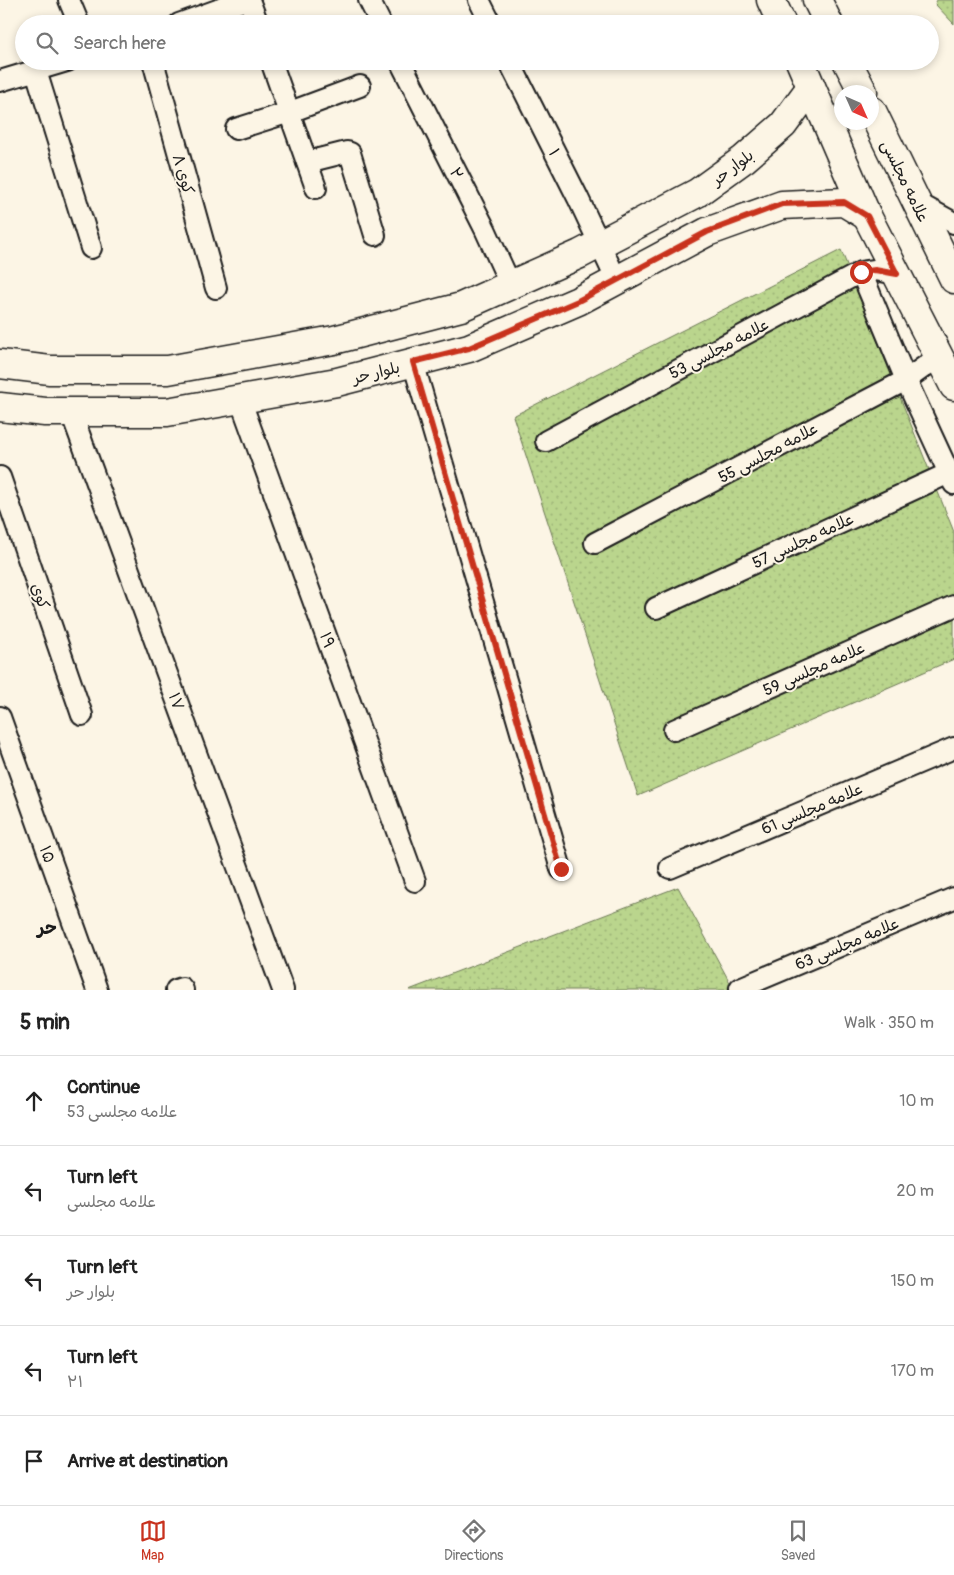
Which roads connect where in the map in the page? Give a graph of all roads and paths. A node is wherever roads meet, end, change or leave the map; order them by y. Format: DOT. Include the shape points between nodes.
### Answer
graph roads {
  1 [pos="69,0"];
  2 [pos="247,0"];
  3 [pos="369,0"];
  4 [pos="479,0"];
  5 [pos="771,0"];
  6 [pos="817,0"];
  7 [pos="75,15"];
  8 [pos="204,15"];
  9 [pos="254,15"];
  10 [pos="376,15"];
  11 [pos="486,15"];
  12 [pos="778,15"];
  13 [pos="824,15"];
  14 [pos="39,70"];
  15 [pos="155,70"];
  16 [pos="274,70"];
  17 [pos="405,70"];
  18 [pos="514,70"];
  19 [pos="804,70"];
  20 [pos="852,70"];
  21 [pos="36,71"];
  22 [pos="0,81"];
  23 [pos="859,85"];
  24 [pos="360,86"];
  25 [pos="811,87"];
  26 [pos="290,112"];
  27 [pos="879,125"];
  28 [pos="236,129"];
  29 [pos="307,162"];
  30 [pos="316,188"];
  31 [pos="916,202"];
  32 [pos="867,216"];
  33 [pos="954,222"];
  34 [pos="375,235"];
  35 [pos="599,244"];
  36 [pos="91,248"];
  37 [pos="861,272"];
  38 [pos="897,274"];
  39 [pos="954,279"];
  40 [pos="617,281"];
  41 [pos="511,286"];
  42 [pos="216,288"];
  43 [pos="938,357"];
  44 [pos="413,362"];
  45 [pos="0,364"];
  46 [pos="906,380"];
  47 [pos="954,386"];
  48 [pos="240,399"];
  49 [pos="0,407"];
  50 [pos="71,412"];
  51 [pos="546,441"];
  52 [pos="0,477"];
  53 [pos="952,478"];
  54 [pos="595,543"];
  55 [pos="954,606"];
  56 [pos="656,608"];
  57 [pos="82,715"];
  58 [pos="0,717"];
  59 [pos="674,730"];
  60 [pos="954,748"];
  61 [pos="670,868"];
  62 [pos="561,869"];
  63 [pos="415,881"];
  64 [pos="954,898"];
  65 [pos="740,988"];
  66 [pos="97,990"];
  67 [pos="176,990"];
  68 [pos="183,990"];
  69 [pos="283,990"];
  1 -- 7 [label="street"];
  2 -- 8 [label="street"];
  2 -- 9 [label="street"];
  3 -- 10 [label="street"];
  4 -- 11 [label="street"];
  5 -- 12 [label="main road"];
  6 -- 13 [label="main road"];
  14 -- 21 [label="street"];
  15 -- 42 [label="street, کوی ۸"];
  16 -- 26 [label="street"];
  17 -- 41 [label="street, ۲" via="486,228"];
  18 -- 35 [label="street, ۱"];
  19 -- 25 [label="main road"];
  20 -- 23 [label="main road"];
  21 -- 22 [label="street"];
  21 -- 36 [label="street"];
  24 -- 26 [label="street"];
  25 -- 32 [label="main road"];
  25 -- 35 [label="main road, بلوار حر" via="783,125 744,159 697,193"];
  26 -- 28 [label="street"];
  26 -- 29 [label="street"];
  27 -- 31 [label="main road, علامه مجلسی"];
  29 -- 30 [label="street"];
  29 -- 34 [label="street" via="350,153"];
  31 -- 33 [label="street"];
  31 -- 39 [label="main road, علامه مجلسی"];
  32 -- 38 [label="main road"];
  32 -- 40 [label="main road, بلوار حر" via="844,202 782,204 707,232"];
  35 -- 40 [label="street, ۱"];
  35 -- 41 [label="main road, بلوار حر"];
  37 -- 38 [label="street, علامه مجلسی 53" via="875,270"];
  37 -- 46 [label="street"];
  37 -- 51 [label="street, علامه مجلسی 53"];
  38 -- 43 [label="main road"];
  40 -- 44 [label="main road, بلوار حر" via="469,348"];
  41 -- 45 [label="main road, بلوار حر" via="462,307 334,340 168,370 50,370"];
  43 -- 46 [label="street, علامه مجلسی 55"];
  43 -- 47 [label="main road"];
  44 -- 48 [label="main road, بلوار حر" via="337,382"];
  44 -- 62 [label="street"];
  46 -- 53 [label="street"];
  46 -- 54 [label="street, علامه مجلسی 55"];
  48 -- 50 [label="main road, بلوار حر" via="168,412"];
  48 -- 63 [label="street, ۱۹"];
  49 -- 50 [label="main road, بلوار حر"];
  50 -- 69 [label="street, ۱۷"];
  52 -- 57 [label="street, کوی"];
  53 -- 56 [label="street, علامه مجلسی 57"];
  55 -- 59 [label="street, علامه مجلسی 59"];
  58 -- 66 [label="street, ۱۵"];
  60 -- 61 [label="street, علامه مجلسی 61"];
  64 -- 65 [label="street, علامه مجلسی 63"];
  67 -- 68 [label="street"];
}
